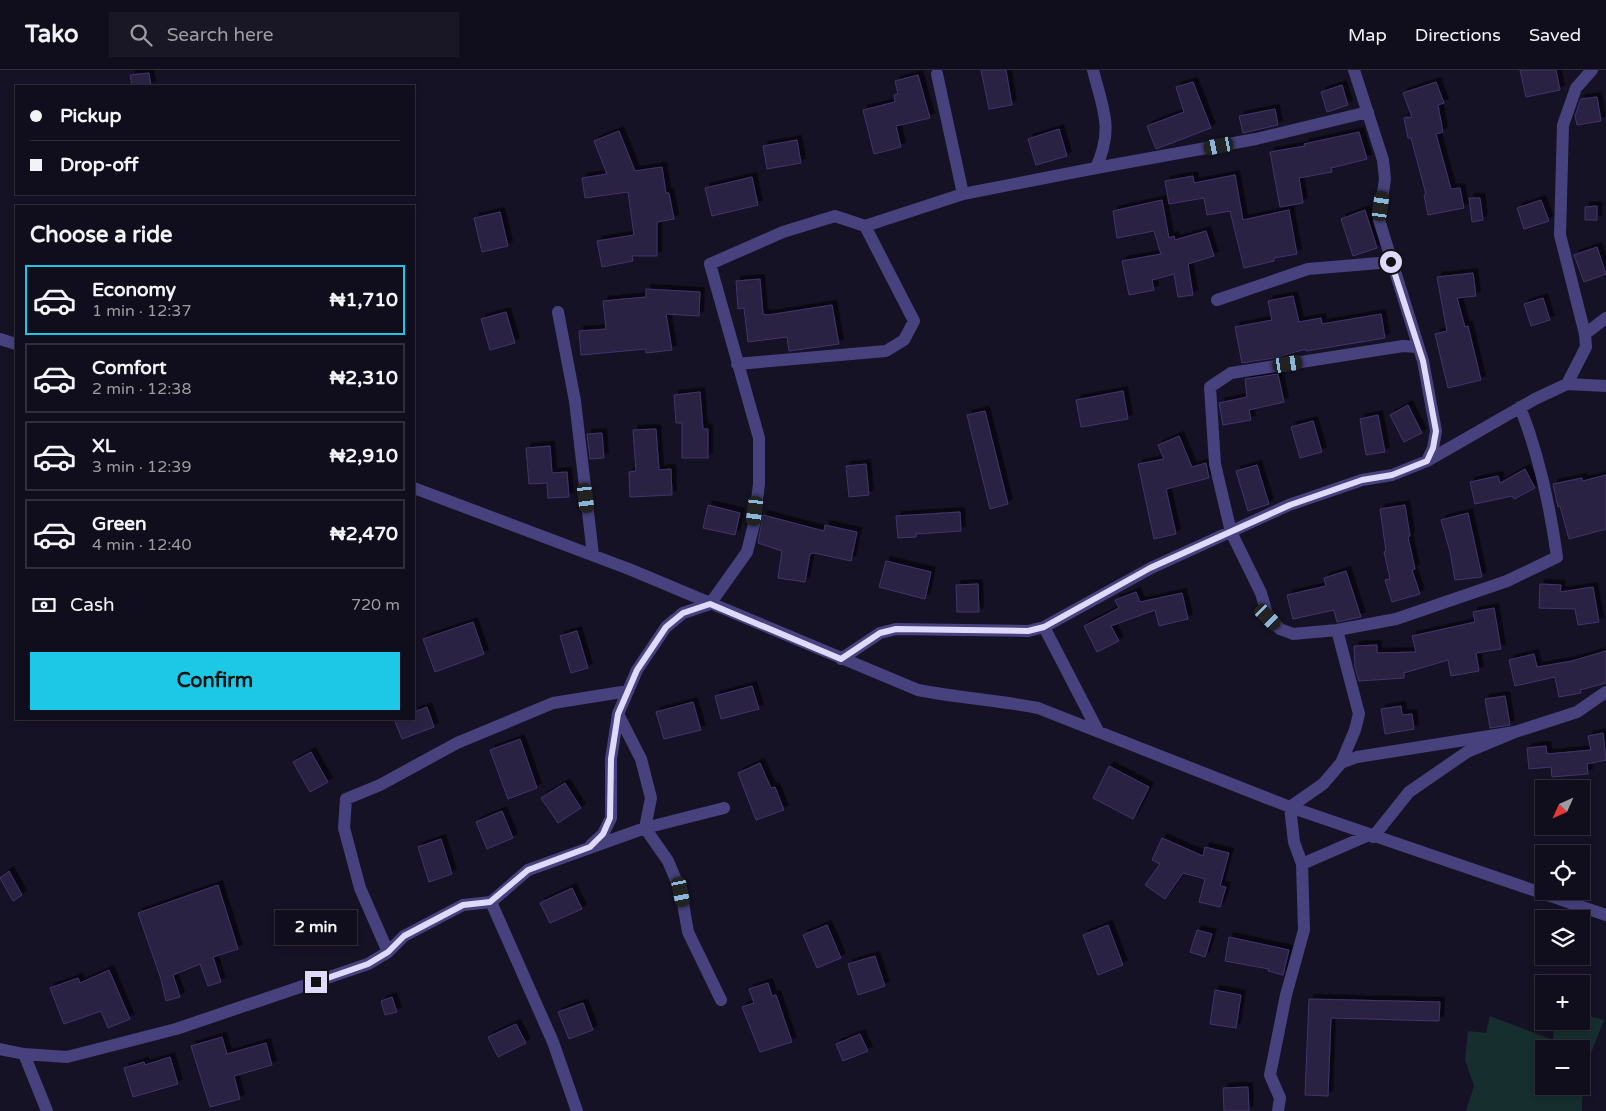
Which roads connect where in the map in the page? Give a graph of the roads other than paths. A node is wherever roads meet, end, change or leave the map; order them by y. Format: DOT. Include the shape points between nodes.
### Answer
graph roads {
  1 [pos="1093,70"];
  2 [pos="1354,70"];
  3 [pos="1592,70"];
  4 [pos="938,74"];
  5 [pos="1368,112"];
  6 [pos="1096,168"];
  7 [pos="963,194"];
  8 [pos="864,226"];
  9 [pos="1391,262"];
  10 [pos="1218,300"];
  11 [pos="558,312"];
  12 [pos="1606,318"];
  13 [pos="1585,334"];
  14 [pos="0,339"];
  15 [pos="15,344"];
  16 [pos="1417,347"];
  17 [pos="737,364"];
  18 [pos="1567,384"];
  19 [pos="1606,386"];
  20 [pos="1520,407"];
  21 [pos="1427,461"];
  22 [pos="415,488"];
  23 [pos="1231,532"];
  24 [pos="594,555"];
  25 [pos="710,604"];
  26 [pos="1044,627"];
  27 [pos="1337,630"];
  28 [pos="841,659"];
  29 [pos="628,691"];
  30 [pos="1606,692"];
  31 [pos="618,714"];
  32 [pos="1098,731"];
  33 [pos="1515,732"];
  34 [pos="1341,763"];
  35 [pos="1290,807"];
  36 [pos="724,808"];
  37 [pos="646,828"];
  38 [pos="1371,836"];
  39 [pos="590,847"];
  40 [pos="1302,864"];
  41 [pos="490,902"];
  42 [pos="1606,915"];
  43 [pos="388,952"];
  44 [pos="721,1000"];
  45 [pos="0,1049"];
  46 [pos="24,1054"];
  47 [pos="48,1111"];
  48 [pos="577,1111"];
  49 [pos="1278,1111"];
  1 -- 6 [label="street" via="1106,126 1105,148"];
  2 -- 5 [label="street"];
  3 -- 13 [label="street" via="1576,88 1563,125 1560,235"];
  4 -- 7 [label="street"];
  5 -- 6 [label="street" via="1256,139"];
  5 -- 9 [label="street" via="1384,160 1385,179 1379,220"];
  6 -- 7 [label="street"];
  7 -- 8 [label="street"];
  8 -- 17 [label="street" via="835,216 783,232 710,264"];
  8 -- 17 [label="street" via="914,322 904,340 886,350"];
  9 -- 10 [label="street" via="1308,268"];
  9 -- 16 [label="street"];
  11 -- 24 [label="street" via="575,402"];
  12 -- 13 [label="street"];
  13 -- 18 [label="street" via="1586,347"];
  14 -- 15 [label="street"];
  16 -- 21 [label="street" via="1423,361 1436,431"];
  16 -- 23 [label="street" via="1403,346 1231,373 1210,388 1215,464"];
  17 -- 25 [label="street" via="759,438 759,484 747,552"];
  18 -- 19 [label="street"];
  18 -- 20 [label="street"];
  20 -- 21 [label="street"];
  20 -- 27 [label="street" via="1551,514 1557,557 1507,581 1396,619"];
  21 -- 23 [label="street" via="1392,475 1362,480 1308,498"];
  22 -- 24 [label="street"];
  23 -- 26 [label="street" via="1150,568"];
  23 -- 27 [label="street" via="1268,617 1280,629 1293,634"];
  24 -- 25 [label="street"];
  25 -- 28 [label="street"];
  25 -- 29 [label="street" via="683,613 666,627 637,670"];
  26 -- 28 [label="street" via="1028,631 896,629 880,633"];
  26 -- 32 [label="street"];
  27 -- 34 [label="street" via="1358,714"];
  28 -- 32 [label="street" via="918,690 1038,708"];
  29 -- 31 [label="street"];
  29 -- 43 [label="street" via="553,703 456,743 380,785 346,799 344,828 360,888"];
  30 -- 33 [label="street" via="1577,712"];
  31 -- 37 [label="street" via="641,759 651,798"];
  31 -- 39 [label="street" via="611,759 610,818 603,834"];
  32 -- 35 [label="street"];
  33 -- 34 [label="street" via="1386,751"];
  33 -- 38 [label="street" via="1468,752 1409,792"];
  34 -- 35 [label="street" via="1323,784"];
  35 -- 38 [label="street"];
  35 -- 40 [label="street" via="1294,842"];
  36 -- 37 [label="street"];
  37 -- 39 [label="street"];
  37 -- 44 [label="street" via="668,861 681,892 688,932"];
  38 -- 40 [label="street"];
  38 -- 42 [label="street"];
  39 -- 41 [label="street" via="528,870"];
  40 -- 49 [label="street" via="1304,930 1286,995 1270,1075 1280,1098"];
  41 -- 43 [label="street" via="463,905 404,936"];
  41 -- 48 [label="street" via="553,1042"];
  43 -- 46 [label="street" via="368,964 176,1029 67,1057"];
  45 -- 46 [label="street"];
  46 -- 47 [label="street"];
}
